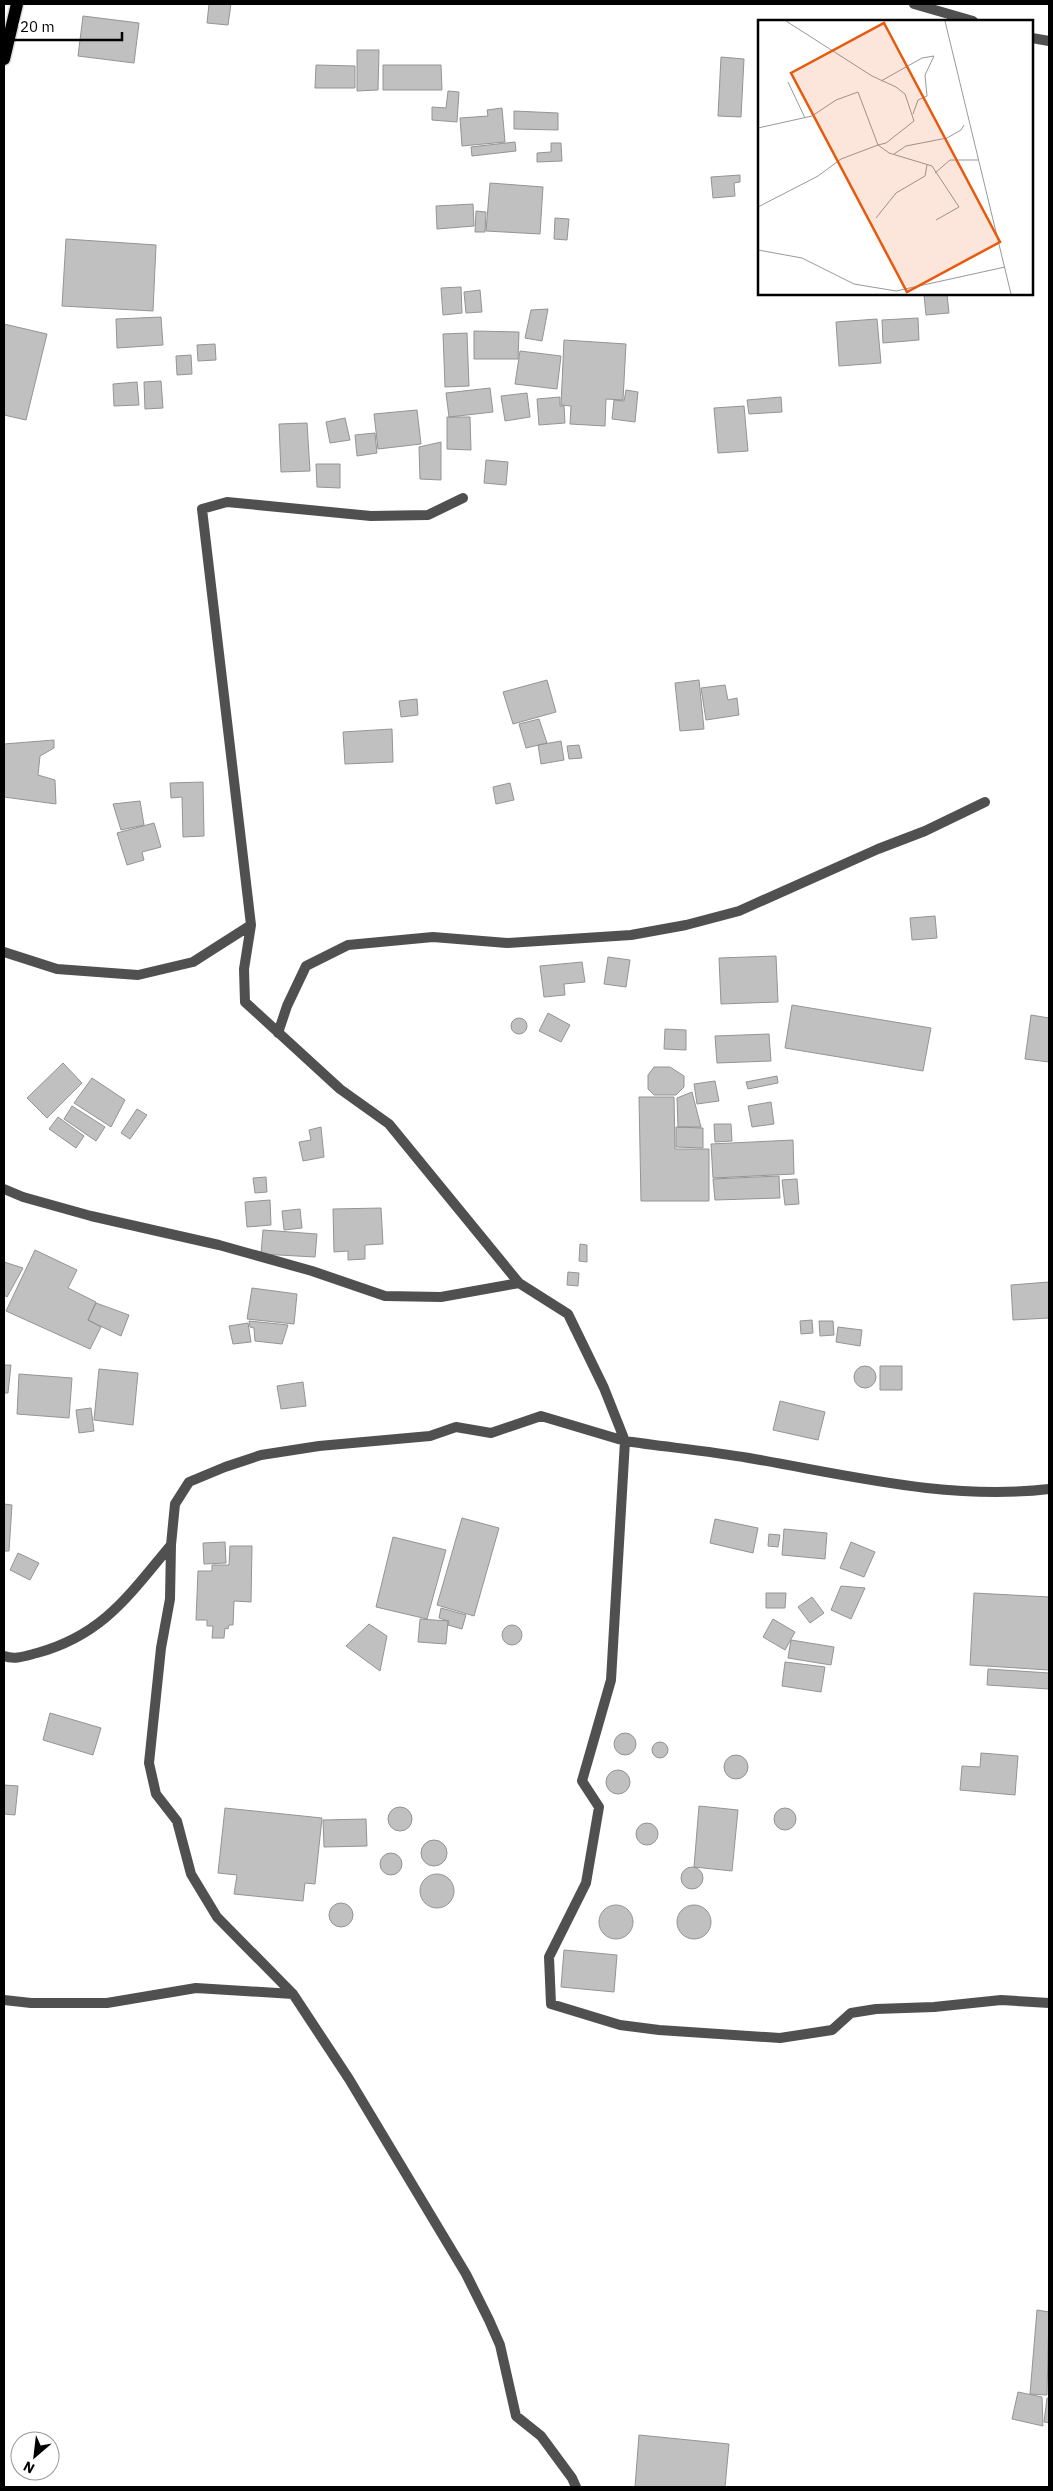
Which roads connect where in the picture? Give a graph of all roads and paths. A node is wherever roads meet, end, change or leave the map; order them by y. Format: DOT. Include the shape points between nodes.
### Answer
graph roads {
  1 [pos="17,4"];
  2 [pos="914,4"];
  3 [pos="970,20"];
  4 [pos="1033,38"];
  5 [pos="1049,41"];
  6 [pos="4,59"];
  7 [pos="463,498"];
  8 [pos="985,802"];
  9 [pos="251,926"];
  10 [pos="4,952"];
  11 [pos="278,1033"];
  12 [pos="4,1189"];
  13 [pos="519,1283"];
  14 [pos="625,1441"];
  15 [pos="1049,1489"];
  16 [pos="171,1545"];
  17 [pos="4,1656"];
  18 [pos="293,1994"];
  19 [pos="4,2000"];
  20 [pos="1049,2003"];
  21 [pos="576,2487"];
  1 -- 6 [label="main road"];
  2 -- 3 [label="street"];
  4 -- 5 [label="street"];
  7 -- 9 [label="street" via="428,515 371,516 227,502 202,509"];
  8 -- 11 [label="street" via="739,911 686,925 631,935 507,943 433,937 348,945 306,966"];
  9 -- 10 [label="street" via="193,962 138,975 57,969"];
  9 -- 11 [label="street" via="244,969 245,1002"];
  11 -- 13 [label="street" via="340,1089 389,1124"];
  12 -- 13 [label="street" via="91,1216 219,1245 312,1271 385,1296 441,1297"];
  13 -- 14 [label="street" via="568,1314 604,1388"];
  14 -- 15 [label="street" via="747,1458 895,1485 1016,1493"];
  14 -- 16 [label="street" via="542,1416 491,1433 456,1427 430,1436 261,1455 189,1482 175,1504"];
  14 -- 20 [label="street" via="611,1680 582,1781 599,1808 586,1883 549,1957 552,2004 620,2025 780,2038 832,2030 851,2014 876,2009 1000,2000"];
  16 -- 17 [label="street" via="122,1604 93,1629 60,1646 13,1659"];
  16 -- 18 [label="street" via="170,1599 160,1648 149,1762 156,1794 177,1821 191,1874 217,1917"];
  18 -- 19 [label="street" via="196,1988 107,2003"];
  18 -- 21 [label="street" via="350,2079 466,2274 500,2346 516,2416 541,2436"];
}
